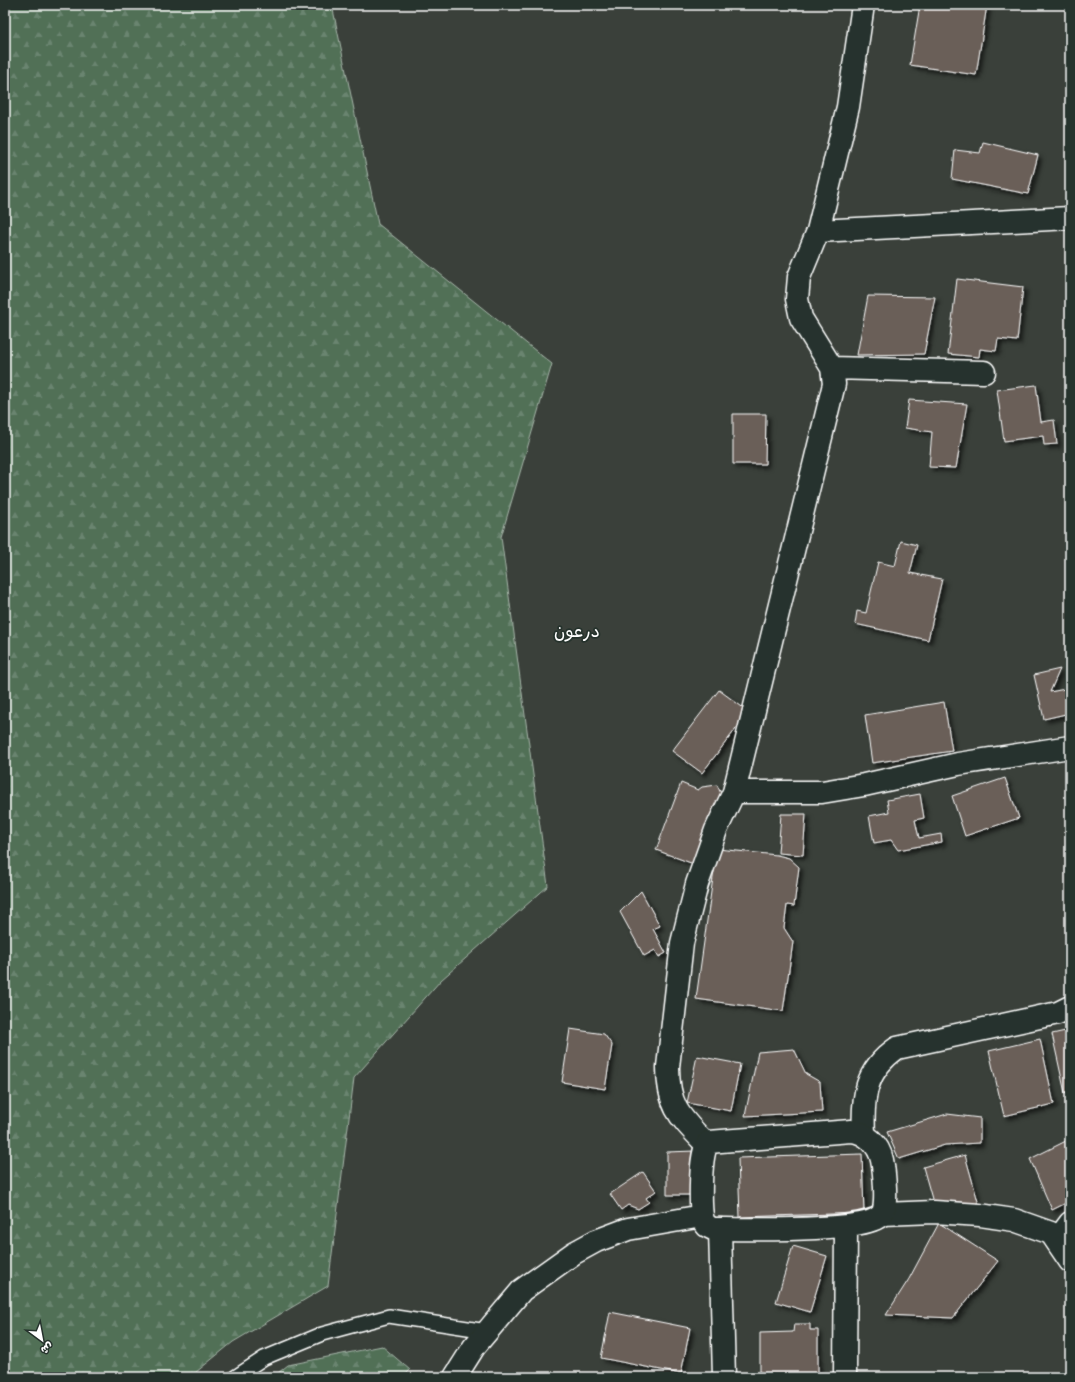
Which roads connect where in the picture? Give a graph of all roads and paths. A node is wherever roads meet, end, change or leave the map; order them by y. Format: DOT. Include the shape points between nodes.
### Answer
graph roads {
  1 [pos="863,5"];
  2 [pos="1070,218"];
  3 [pos="818,230"];
  4 [pos="832,368"];
  5 [pos="984,372"];
  6 [pos="1070,747"];
  7 [pos="734,792"];
  8 [pos="1070,1007"];
  9 [pos="864,1134"];
  10 [pos="706,1144"];
  11 [pos="883,1214"];
  12 [pos="702,1216"];
  13 [pos="846,1227"];
  14 [pos="720,1229"];
  15 [pos="1064,1229"];
  16 [pos="1070,1261"];
  17 [pos="487,1331"];
  18 [pos="235,1377"];
  19 [pos="455,1377"];
  20 [pos="724,1377"];
  21 [pos="844,1377"];
  1 -- 3 [label="street" via="848,107"];
  2 -- 3 [label="street"];
  3 -- 4 [label="street" via="799,277 796,299 801,318"];
  4 -- 5 [label="street"];
  4 -- 7 [label="street" via="834,384"];
  6 -- 7 [label="street" via="958,764 822,792"];
  7 -- 10 [label="street" via="716,830 682,943 668,1067 671,1098 676,1110"];
  8 -- 9 [label="street" via="1058,1013 897,1048 876,1066 870,1077 863,1107"];
  9 -- 10 [label="street" via="851,1131 713,1141"];
  9 -- 11 [label="street" via="877,1147 882,1159 885,1203"];
  10 -- 12 [label="street" via="702,1173"];
  11 -- 13 [label="street" via="872,1221"];
  11 -- 15 [label="street" via="980,1214"];
  12 -- 14 [label="street" via="707,1226"];
  12 -- 17 [label="street" via="628,1229 596,1241 574,1253 522,1290"];
  13 -- 14 [label="street"];
  13 -- 21 [label="street"];
  14 -- 20 [label="street"];
  15 -- 16 [label="street"];
  17 -- 18 [label="lane" via="390,1316 322,1334 264,1358"];
  17 -- 19 [label="street" via="474,1346"];
}
